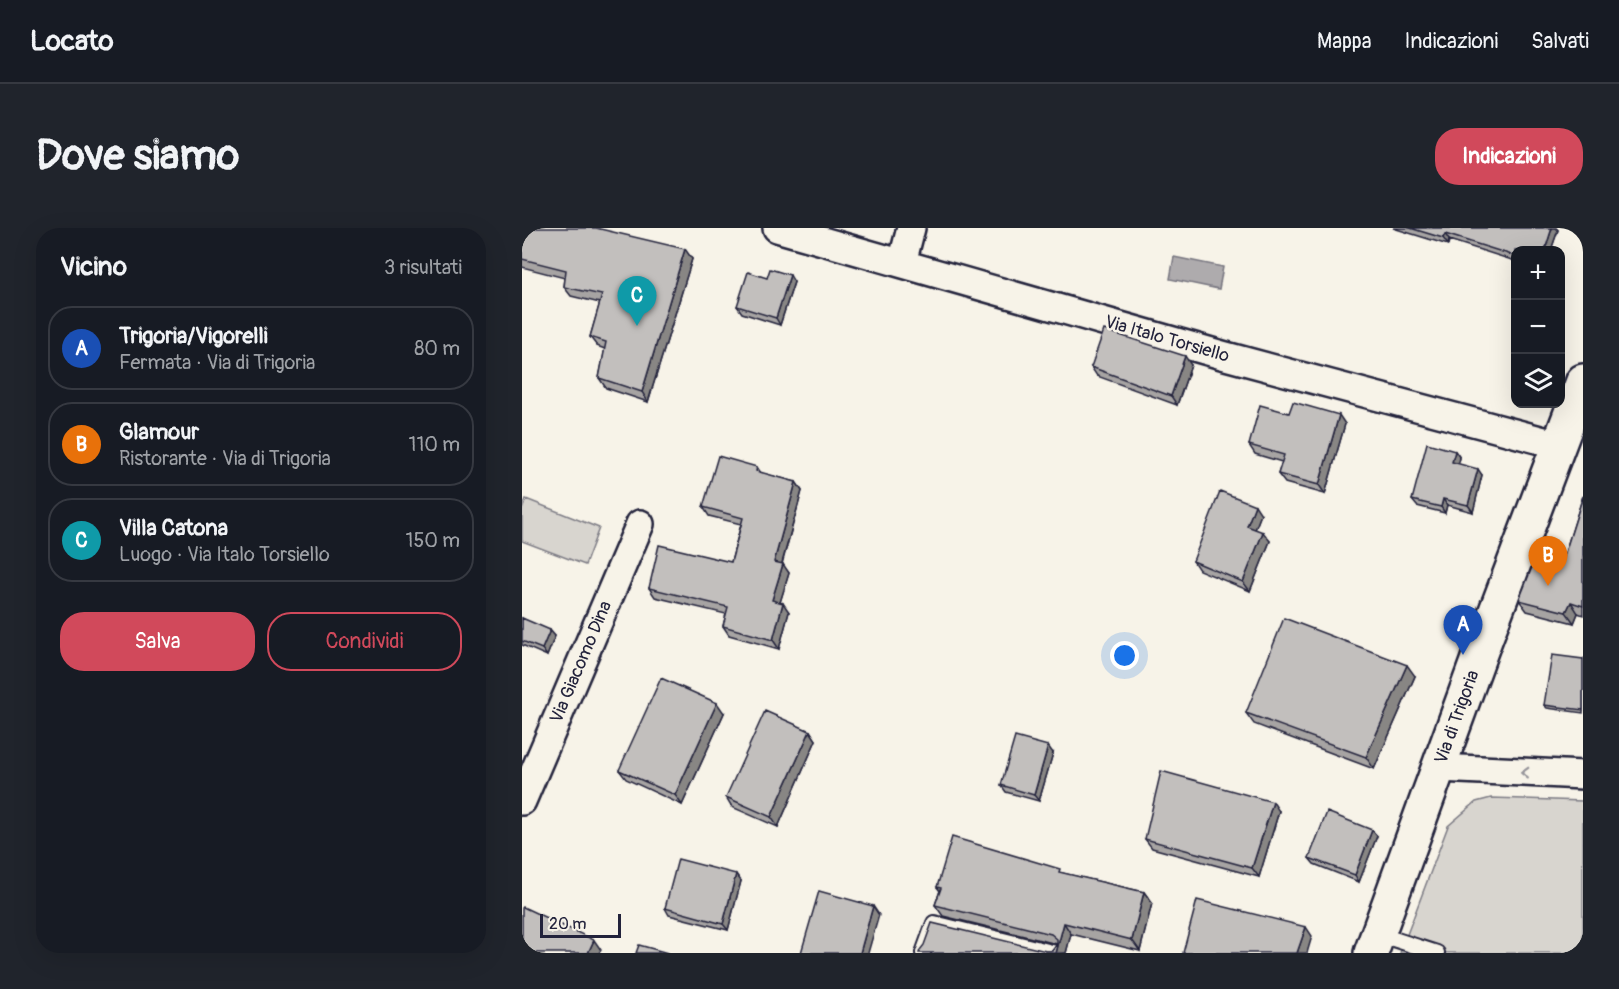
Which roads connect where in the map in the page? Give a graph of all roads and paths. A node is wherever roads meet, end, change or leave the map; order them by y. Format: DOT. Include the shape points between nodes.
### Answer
graph roads {
  1 [pos="777,228"];
  2 [pos="911,228"];
  3 [pos="902,263"];
  4 [pos="1582,386"];
  5 [pos="1559,446"];
  6 [pos="640,524"];
  7 [pos="1439,768"];
  8 [pos="1583,775"];
  9 [pos="522,801"];
  10 [pos="1374,944"];
  11 [pos="923,953"];
  12 [pos="1056,953"];
  13 [pos="1437,953"];
  1 -- 3 [label="street, Via Italo Torsiello"];
  2 -- 3 [label="street"];
  3 -- 5 [label="street, Via Italo Torsiello"];
  4 -- 5 [label="street, Via di Trigoria"];
  5 -- 7 [label="street, Via di Trigoria"];
  6 -- 9 [label="street, Via Giacomo Dina"];
  8 -- 7 [label="street, one-way"];
  7 -- 10 [label="street, Via di Trigoria"];
  10 -- 13 [label="lane"];
  11 -- 12 [label="lane" via="934,923"];
}
